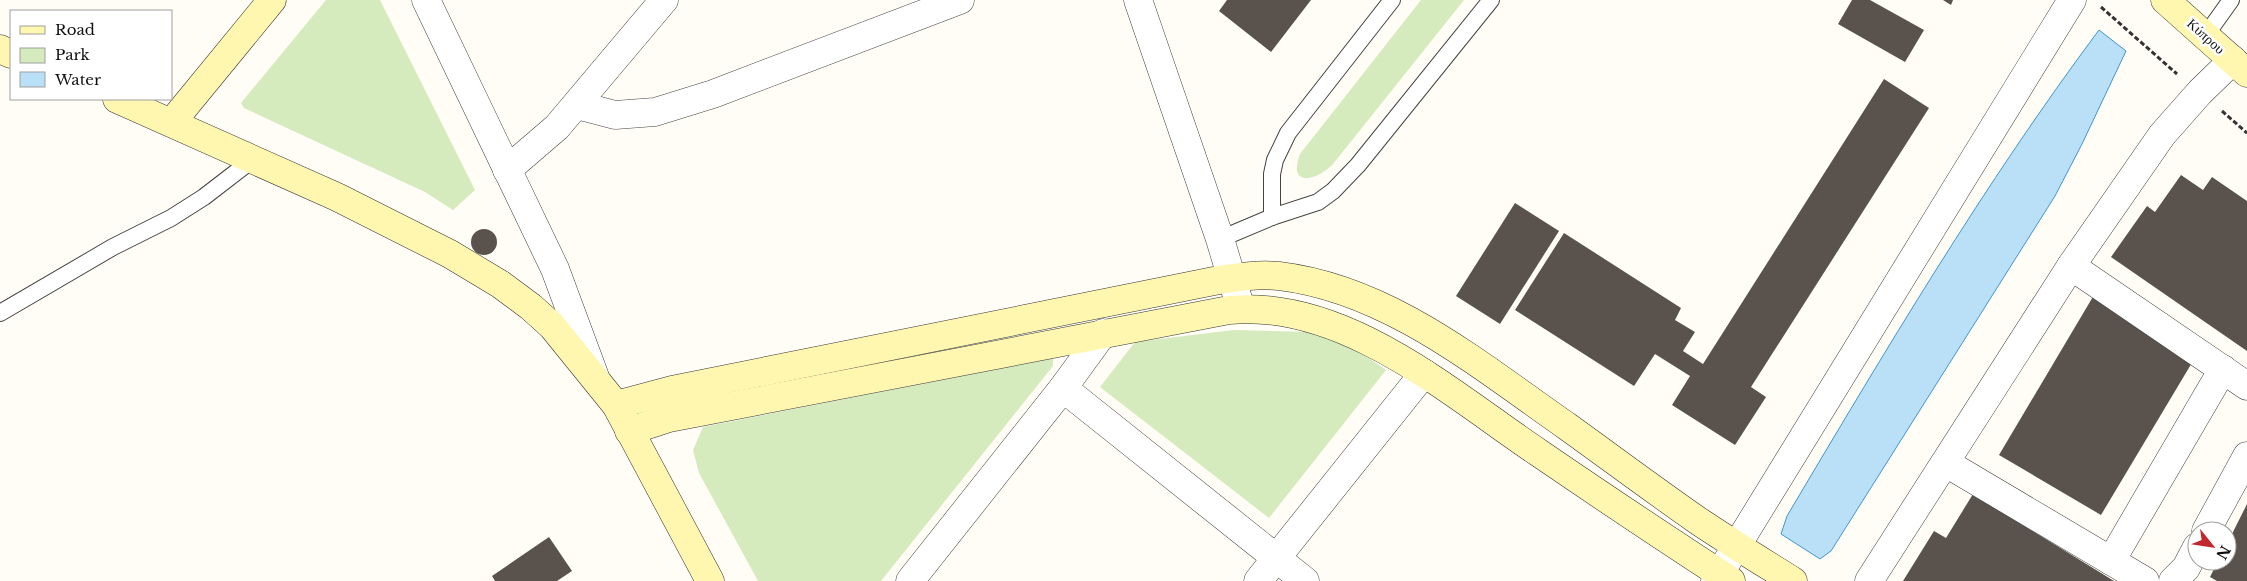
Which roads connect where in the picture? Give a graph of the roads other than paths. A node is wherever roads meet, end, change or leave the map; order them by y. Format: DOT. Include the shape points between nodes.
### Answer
graph roads {
  1 [pos="272,0"];
  2 [pos="426,0"];
  3 [pos="664,0"];
  4 [pos="960,0"];
  5 [pos="1138,0"];
  6 [pos="1392,0"];
  7 [pos="1490,0"];
  8 [pos="2072,0"];
  9 [pos="2165,0"];
  10 [pos="2231,0"];
  11 [pos="2206,35"];
  12 [pos="2240,66"];
  13 [pos="119,100"];
  14 [pos="578,105"];
  15 [pos="172,122"];
  16 [pos="252,160"];
  17 [pos="507,170"];
  18 [pos="1272,216"];
  19 [pos="1220,239"];
  20 [pos="2071,266"];
  21 [pos="1231,279"];
  22 [pos="1240,309"];
  23 [pos="0,313"];
  24 [pos="1103,333"];
  25 [pos="2223,369"];
  26 [pos="1424,373"];
  27 [pos="595,378"];
  28 [pos="2247,386"];
  29 [pos="1063,388"];
  30 [pos="616,405"];
  31 [pos="629,430"];
  32 [pos="2247,456"];
  33 [pos="1946,463"];
  34 [pos="2211,521"];
  35 [pos="1737,545"];
  36 [pos="1276,558"];
  37 [pos="2112,561"];
  38 [pos="2187,566"];
  39 [pos="1722,579"];
  40 [pos="710,581"];
  41 [pos="910,581"];
  42 [pos="1258,581"];
  43 [pos="1305,581"];
  44 [pos="1793,581"];
  45 [pos="1869,581"];
  46 [pos="2145,581"];
  47 [pos="2173,581"];
  1 -- 15 [label="street"];
  2 -- 17 [label="street"];
  3 -- 14 [label="street"];
  4 -- 14 [label="street" via="713,94 656,112 615,115"];
  5 -- 19 [label="street"];
  6 -- 18 [label="lane" via="1288,133 1272,174"];
  7 -- 18 [label="lane" via="1343,181 1318,202"];
  8 -- 35 [label="street"];
  9 -- 11 [label="street, Κύπρου"];
  10 -- 11 [label="lane"];
  11 -- 12 [label="street, Κύπρου"];
  12 -- 20 [label="street" via="2200,92 2162,135"];
  13 -- 15 [label="street"];
  14 -- 17 [label="street"];
  15 -- 16 [label="street"];
  16 -- 23 [label="lane" via="171,218 113,247"];
  16 -- 27 [label="street" via="337,197 450,254 500,284 552,326"];
  17 -- 27 [label="street" via="555,269"];
  18 -- 19 [label="lane"];
  19 -- 21 [label="street"];
  20 -- 25 [label="street"];
  20 -- 33 [label="street"];
  21 -- 22 [label="street"];
  21 -- 30 [label="street" via="672,390"];
  21 -- 35 [label="street" via="1255,275 1296,279 1348,293 1385,308 1448,345"];
  22 -- 24 [label="street"];
  22 -- 26 [label="street" via="1290,314 1339,329"];
  24 -- 29 [label="street"];
  24 -- 31 [label="street" via="669,418"];
  25 -- 28 [label="street"];
  25 -- 37 [label="street"];
  26 -- 36 [label="street"];
  26 -- 39 [label="street"];
  27 -- 30 [label="street"];
  29 -- 36 [label="street"];
  29 -- 41 [label="street"];
  30 -- 31 [label="street"];
  31 -- 40 [label="street"];
  32 -- 34 [label="street"];
  33 -- 37 [label="street"];
  33 -- 45 [label="street"];
  35 -- 39 [label="street"];
  35 -- 44 [label="street"];
  36 -- 42 [label="street"];
  36 -- 43 [label="street"];
  37 -- 46 [label="street"];
  38 -- 47 [label="street"];
}
